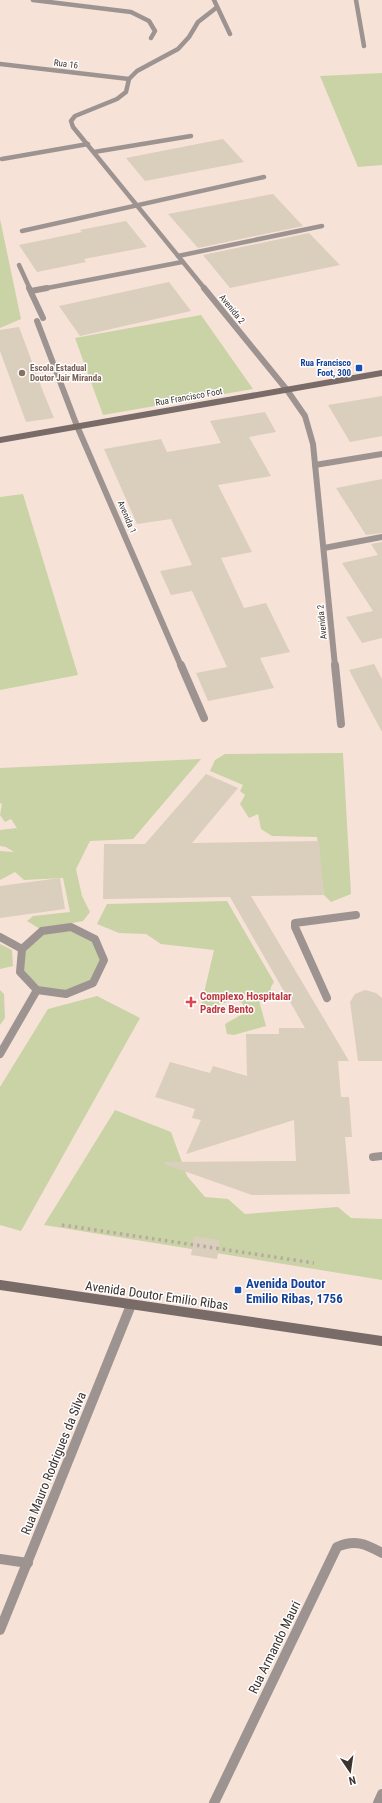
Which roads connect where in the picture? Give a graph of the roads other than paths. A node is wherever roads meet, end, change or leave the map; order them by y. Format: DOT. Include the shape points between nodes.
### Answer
graph roads {
  1 [pos="33,0"];
  2 [pos="214,0"];
  3 [pos="356,0"];
  4 [pos="216,8"];
  5 [pos="230,34"];
  6 [pos="151,38"];
  7 [pos="364,46"];
  8 [pos="0,64"];
  9 [pos="129,80"];
  10 [pos="191,136"];
  11 [pos="88,144"];
  12 [pos="94,152"];
  13 [pos="2,159"];
  14 [pos="264,177"];
  15 [pos="137,205"];
  16 [pos="322,226"];
  17 [pos="22,231"];
  18 [pos="178,256"];
  19 [pos="182,262"];
  20 [pos="19,265"];
  21 [pos="31,291"];
  22 [pos="382,373"];
  23 [pos="287,390"];
  24 [pos="77,426"];
  25 [pos="0,440"];
  26 [pos="382,454"];
  27 [pos="316,465"];
  28 [pos="382,537"];
  29 [pos="324,548"];
  30 [pos="204,718"];
  31 [pos="341,724"];
  32 [pos="356,915"];
  33 [pos="0,937"];
  34 [pos="22,949"];
  35 [pos="37,990"];
  36 [pos="328,998"];
  37 [pos="0,1054"];
  38 [pos="0,1285"];
  39 [pos="131,1305"];
  40 [pos="382,1341"];
  41 [pos="382,1553"];
  42 [pos="0,1559"];
  43 [pos="28,1564"];
  44 [pos="0,1630"];
  45 [pos="382,1794"];
  46 [pos="214,1803"];
  47 [pos="378,1803"];
  1 -- 6 [label="street" via="131,12 149,21 155,31"];
  2 -- 4 [label="street"];
  3 -- 7 [label="street"];
  4 -- 5 [label="street"];
  4 -- 9 [label="street, Avenida 2" via="198,22 178,49 137,71"];
  8 -- 9 [label="street, Rua 16"];
  9 -- 11 [label="street, Avenida 2" via="126,92 117,99 75,116 71,121"];
  10 -- 12 [label="street"];
  11 -- 12 [label="street, Avenida 2"];
  11 -- 13 [label="street"];
  12 -- 15 [label="street, Avenida 2"];
  14 -- 15 [label="street"];
  15 -- 17 [label="street"];
  15 -- 18 [label="street, Avenida 2"];
  16 -- 18 [label="street"];
  18 -- 19 [label="street, Avenida 2"];
  19 -- 21 [label="street"];
  19 -- 23 [label="street, Avenida 2"];
  20 -- 21 [label="street, Avenida 1"];
  21 -- 24 [label="street, Avenida 1"];
  22 -- 23 [label="street, Rua Francisco Foot"];
  23 -- 24 [label="street, Rua Francisco Foot"];
  23 -- 27 [label="street, Avenida 2" via="305,416"];
  24 -- 25 [label="street, Rua Francisco Foot"];
  24 -- 30 [label="street, Avenida 1"];
  26 -- 27 [label="street"];
  27 -- 29 [label="street, Avenida 2"];
  28 -- 29 [label="street"];
  29 -- 31 [label="street, Avenida 2"];
  32 -- 36 [label="street" via="295,923"];
  33 -- 34 [label="street"];
  34 -- 35 [label="street" via="20,972"];
  34 -- 35 [label="street" via="42,931 71,927 95,938 104,960 93,983 66,994"];
  35 -- 37 [label="street"];
  38 -- 39 [label="street, Avenida Doutor Emilio Ribas"];
  39 -- 40 [label="street, Avenida Doutor Emilio Ribas"];
  39 -- 43 [label="street, Rua Mauro Rodrigues da Silva"];
  41 -- 46 [label="street, Rua Armando Mauri" via="362,1543 348,1541 337,1547"];
  42 -- 43 [label="street"];
  43 -- 44 [label="street, Rua Mauro Rodrigues da Silva"];
  45 -- 47 [label="street"];
}
